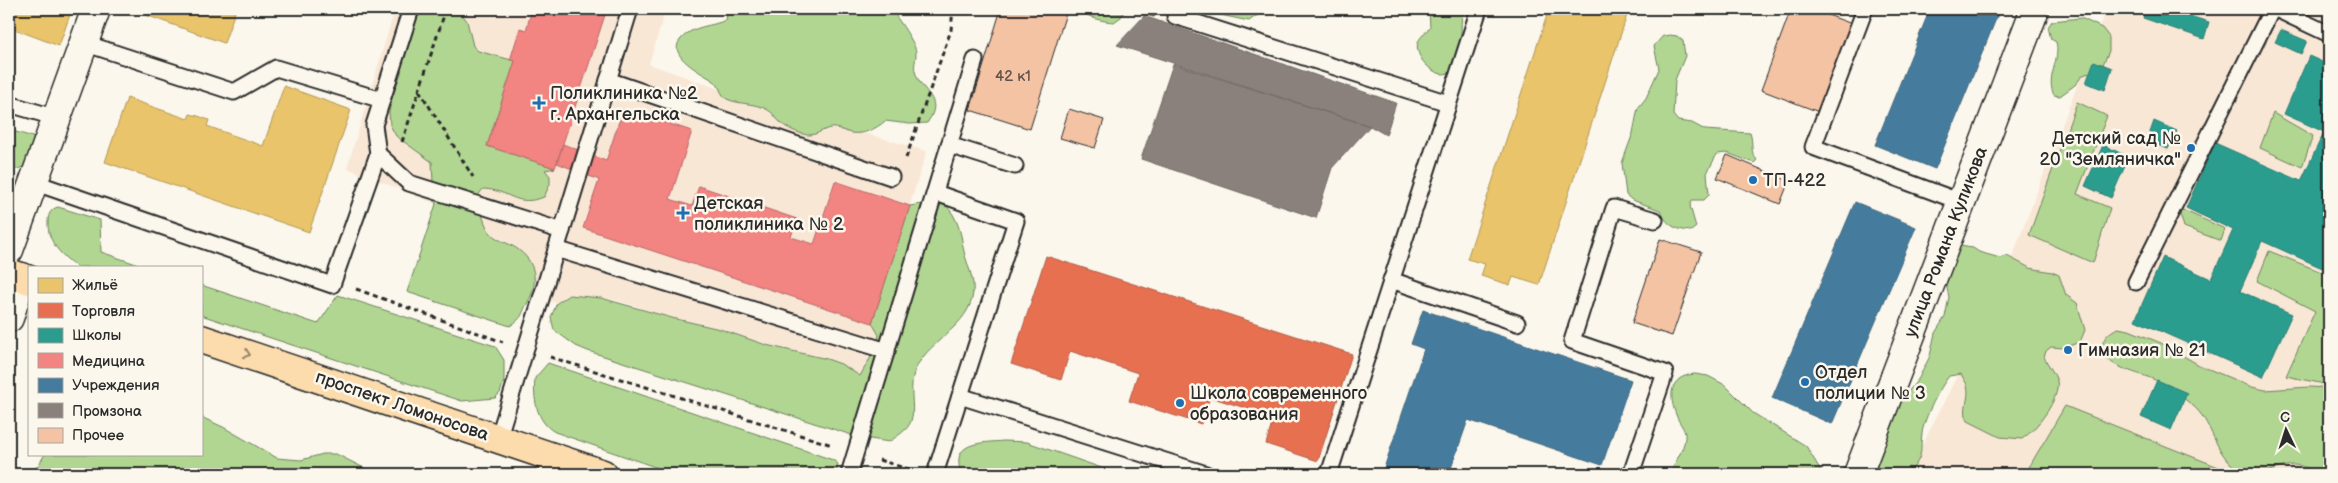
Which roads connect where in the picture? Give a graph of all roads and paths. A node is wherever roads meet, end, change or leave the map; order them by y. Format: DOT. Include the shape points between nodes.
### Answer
graph roads {
  1 [pos="96,9"];
  2 [pos="410,9"];
  3 [pos="446,9"];
  4 [pos="630,9"];
  5 [pos="953,9"];
  6 [pos="1478,9"];
  7 [pos="1865,9"];
  8 [pos="2035,9"];
  9 [pos="2274,9"];
  10 [pos="1175,16"];
  11 [pos="2329,34"];
  12 [pos="84,43"];
  13 [pos="975,60"];
  14 [pos="608,80"];
  15 [pos="419,90"];
  16 [pos="382,100"];
  17 [pos="1448,103"];
  18 [pos="9,104"];
  19 [pos="56,118"];
  20 [pos="949,146"];
  21 [pos="378,154"];
  22 [pos="1015,166"];
  23 [pos="394,169"];
  24 [pos="891,177"];
  25 [pos="33,182"];
  26 [pos="936,192"];
  27 [pos="1961,202"];
  28 [pos="494,210"];
  29 [pos="1655,220"];
  30 [pos="562,231"];
  31 [pos="556,249"];
  32 [pos="9,250"];
  33 [pos="338,262"];
  34 [pos="20,277"];
  35 [pos="1391,280"];
  36 [pos="2136,282"];
  37 [pos="9,318"];
  38 [pos="1517,323"];
  39 [pos="202,339"];
  40 [pos="525,350"];
  41 [pos="887,351"];
  42 [pos="960,396"];
  43 [pos="498,439"];
  44 [pos="856,452"];
  45 [pos="548,465"];
  46 [pos="915,472"];
  47 [pos="603,474"];
  48 [pos="849,474"];
  49 [pos="935,474"];
  50 [pos="1206,474"];
  51 [pos="1329,474"];
  52 [pos="1632,474"];
  53 [pos="1858,474"];
  1 -- 12 [label="street"];
  2 -- 16 [label="lane"];
  3 -- 15 [label="path"];
  4 -- 14 [label="lane"];
  5 -- 24 [label="path" via="951,30 904,164"];
  6 -- 17 [label="lane"];
  7 -- 27 [label="lane" via="1813,147"];
  8 -- 27 [label="street, улица Романа Куликова"];
  9 -- 11 [label="lane"];
  9 -- 36 [label="lane"];
  10 -- 17 [label="lane"];
  12 -- 16 [label="lane" via="234,92 276,68"];
  12 -- 19 [label="street"];
  13 -- 20 [label="lane"];
  14 -- 24 [label="lane"];
  14 -- 30 [label="lane"];
  15 -- 23 [label="path"];
  15 -- 28 [label="path"];
  16 -- 21 [label="lane" via="374,124"];
  17 -- 35 [label="lane"];
  18 -- 19 [label="lane"];
  19 -- 25 [label="street"];
  20 -- 22 [label="lane"];
  20 -- 26 [label="lane"];
  21 -- 23 [label="lane"];
  21 -- 33 [label="lane"];
  23 -- 28 [label="lane" via="409,183"];
  25 -- 32 [label="street"];
  25 -- 33 [label="lane" via="332,285"];
  26 -- 41 [label="lane"];
  26 -- 42 [label="lane" via="1016,221"];
  27 -- 53 [label="street, улица Романа Куликова"];
  28 -- 30 [label="lane"];
  29 -- 52 [label="lane" via="1614,208 1572,341 1664,373"];
  30 -- 31 [label="lane"];
  31 -- 40 [label="lane"];
  31 -- 41 [label="lane"];
  33 -- 40 [label="path" via="350,286"];
  34 -- 37 [label="street"];
  35 -- 38 [label="lane"];
  35 -- 51 [label="lane"];
  39 -- 43 [label="main road, проспект Ломоносова, one-way"];
  40 -- 43 [label="lane"];
  40 -- 44 [label="path"];
  41 -- 44 [label="lane"];
  42 -- 49 [label="lane"];
  42 -- 50 [label="lane"];
  43 -- 45 [label="main road, проспект Ломоносова"];
  44 -- 46 [label="path"];
  44 -- 48 [label="lane"];
  45 -- 47 [label="main road, проспект Ломоносова"];
}
